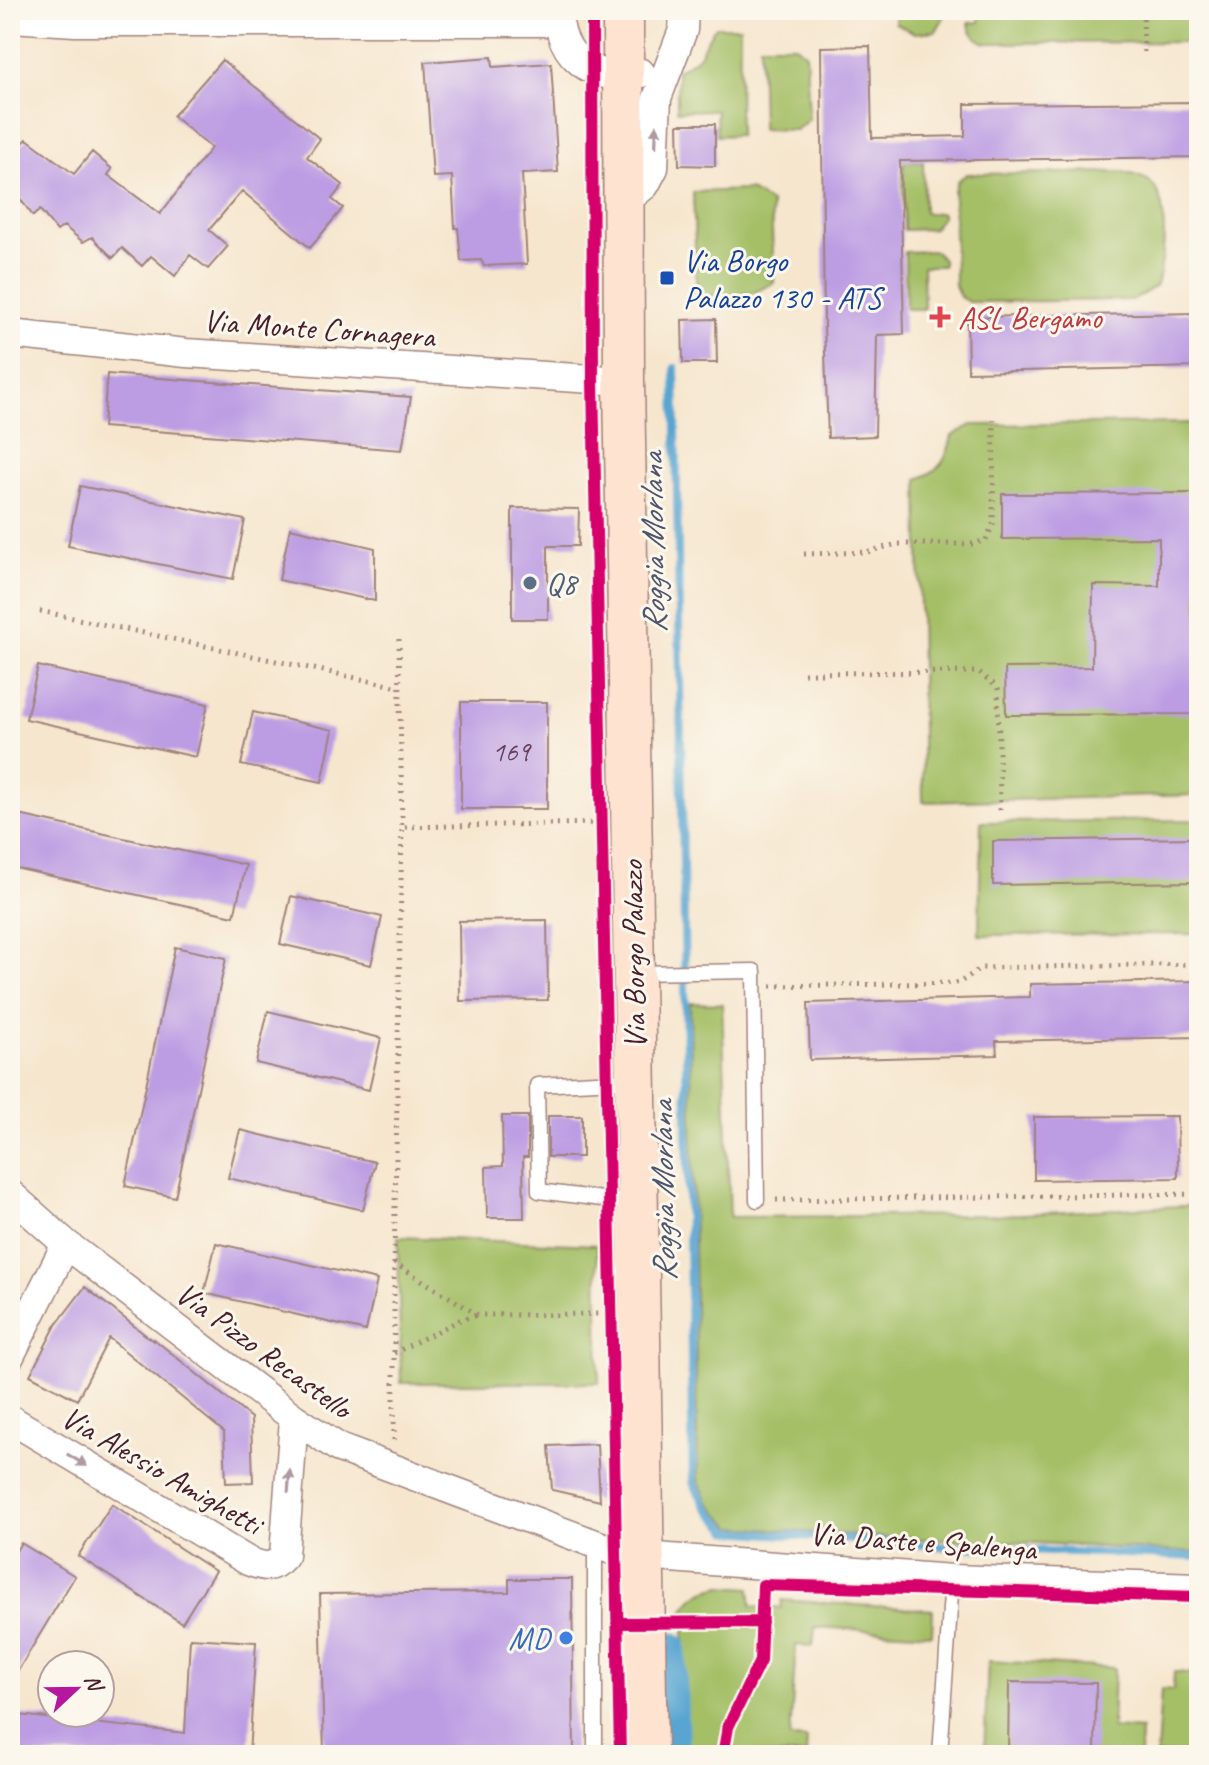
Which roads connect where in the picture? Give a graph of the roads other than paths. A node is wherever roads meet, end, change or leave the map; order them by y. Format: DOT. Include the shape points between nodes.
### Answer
graph roads {
  1 [pos="623,10"];
  2 [pos="684,10"];
  3 [pos="558,16"];
  4 [pos="10,18"];
  5 [pos="678,43"];
  6 [pos="623,77"];
  7 [pos="624,202"];
  8 [pos="10,334"];
  9 [pos="624,381"];
  10 [pos="643,973"];
  11 [pos="635,1080"];
  12 [pos="10,1194"];
  13 [pos="757,1200"];
  14 [pos="637,1204"];
  15 [pos="66,1244"];
  16 [pos="10,1356"];
  17 [pos="294,1418"];
  18 [pos="10,1419"];
  19 [pos="595,1543"];
  20 [pos="643,1556"];
  21 [pos="952,1579"];
  22 [pos="1199,1587"];
  23 [pos="595,1755"];
  24 [pos="647,1755"];
  25 [pos="940,1755"];
  1 -- 6 [label="main road, Via Borgo Palazzo"];
  2 -- 5 [label="street"];
  3 -- 4 [label="street" via="75,22"];
  3 -- 6 [label="street" via="562,37 580,61 592,70"];
  5 -- 6 [label="street" via="655,66"];
  7 -- 5 [label="street, one-way" via="645,185 654,168 657,98"];
  6 -- 7 [label="main road, Via Borgo Palazzo"];
  7 -- 9 [label="main road, Via Borgo Palazzo"];
  8 -- 9 [label="street, Via Monte Cornagera" via="186,353"];
  9 -- 10 [label="main road, Via Borgo Palazzo"];
  10 -- 11 [label="main road, Via Borgo Palazzo"];
  10 -- 13 [label="lane" via="754,971"];
  11 -- 14 [label="main road, Via Borgo Palazzo"];
  11 -- 14 [label="lane" via="537,1085 539,1191"];
  12 -- 15 [label="street, Via Pizzo Recastello"];
  14 -- 20 [label="main road, Via Borgo Palazzo"];
  15 -- 16 [label="street"];
  15 -- 17 [label="street, Via Pizzo Recastello"];
  18 -- 17 [label="street, Via Alessio Amighetti, one-way" via="265,1568 284,1556"];
  17 -- 19 [label="street, Via Pizzo Recastello" via="339,1448"];
  19 -- 20 [label="street, Via Pizzo Recastello"];
  19 -- 23 [label="lane"];
  20 -- 21 [label="street, Via Daste e Spalenga"];
  20 -- 24 [label="main road, Via Borgo Palazzo"];
  21 -- 22 [label="street, Via Daste e Spalenga"];
  21 -- 25 [label="lane"];
}
